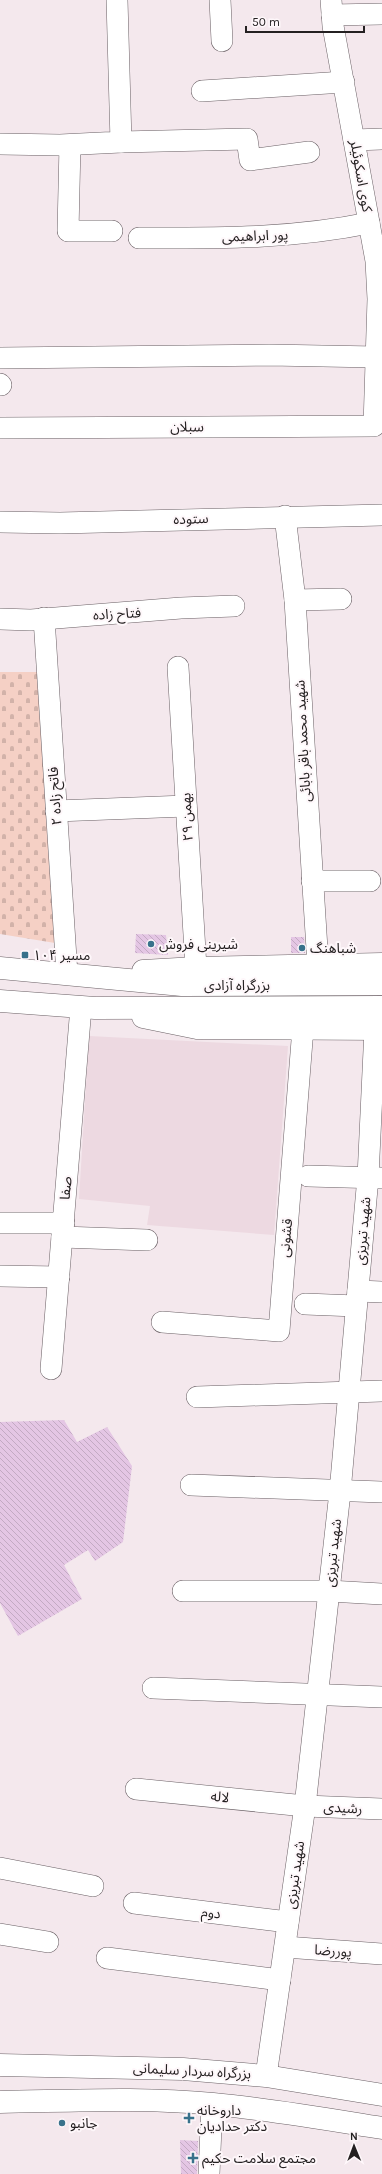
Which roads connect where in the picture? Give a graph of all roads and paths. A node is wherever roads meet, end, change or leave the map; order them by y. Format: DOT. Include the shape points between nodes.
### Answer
graph roads {
  1 [pos="117,0"];
  2 [pos="220,0"];
  3 [pos="332,7"];
  4 [pos="382,14"];
  5 [pos="222,40"];
  6 [pos="344,82"];
  7 [pos="202,91"];
  8 [pos="382,139"];
  9 [pos="354,140"];
  10 [pos="121,142"];
  11 [pos="0,144"];
  12 [pos="70,145"];
  13 [pos="309,152"];
  14 [pos="369,223"];
  15 [pos="112,231"];
  16 [pos="139,238"];
  17 [pos="378,349"];
  18 [pos="0,358"];
  19 [pos="374,426"];
  20 [pos="0,428"];
  21 [pos="382,515"];
  22 [pos="285,516"];
  23 [pos="0,522"];
  24 [pos="341,599"];
  25 [pos="295,600"];
  26 [pos="234,606"];
  27 [pos="0,618"];
  28 [pos="44,618"];
  29 [pos="178,667"];
  30 [pos="186,806"];
  31 [pos="56,811"];
  32 [pos="312,881"];
  33 [pos="370,881"];
  34 [pos="382,964"];
  35 [pos="318,965"];
  36 [pos="0,968"];
  37 [pos="196,968"];
  38 [pos="66,974"];
  39 [pos="93,976"];
  40 [pos="382,984"];
  41 [pos="0,1001"];
  42 [pos="382,1007"];
  43 [pos="88,1008"];
  44 [pos="303,1028"];
  45 [pos="379,1029"];
  46 [pos="378,1070"];
  47 [pos="308,1176"];
  48 [pos="375,1177"];
  49 [pos="0,1223"];
  50 [pos="63,1230"];
  51 [pos="147,1240"];
  52 [pos="0,1276"];
  53 [pos="59,1277"];
  54 [pos="382,1292"];
  55 [pos="357,1299"];
  56 [pos="305,1304"];
  57 [pos="162,1322"];
  58 [pos="51,1369"];
  59 [pos="350,1390"];
  60 [pos="382,1391"];
  61 [pos="196,1397"];
  62 [pos="191,1485"];
  63 [pos="340,1492"];
  64 [pos="382,1492"];
  65 [pos="183,1591"];
  66 [pos="329,1591"];
  67 [pos="382,1594"];
  68 [pos="153,1688"];
  69 [pos="317,1694"];
  70 [pos="382,1697"];
  71 [pos="136,1789"];
  72 [pos="305,1806"];
  73 [pos="382,1809"];
  74 [pos="0,1868"];
  75 [pos="93,1886"];
  76 [pos="134,1903"];
  77 [pos="288,1922"];
  78 [pos="0,1934"];
  79 [pos="48,1942"];
  80 [pos="285,1947"];
  81 [pos="382,1954"];
  82 [pos="107,1958"];
  83 [pos="280,1980"];
  84 [pos="4,2062"];
  85 [pos="266,2076"];
  86 [pos="382,2095"];
  87 [pos="0,2102"];
  88 [pos="212,2104"];
  89 [pos="382,2128"];
  90 [pos="210,2174"];
  1 -- 10 [label="street"];
  2 -- 5 [label="street"];
  3 -- 4 [label="street"];
  3 -- 6 [label="street, کوی اسکوئیلر"];
  6 -- 7 [label="street"];
  6 -- 9 [label="street, کوی اسکوئیلر"];
  8 -- 9 [label="street"];
  9 -- 14 [label="street, کوی اسکوئیلر"];
  10 -- 12 [label="street"];
  10 -- 13 [label="street" via="247,139 250,160"];
  11 -- 12 [label="street"];
  12 -- 15 [label="street" via="68,231"];
  14 -- 16 [label="street, پور ابراهیمی" via="274,237"];
  14 -- 17 [label="street, کوی اسکوئیلر" via="376,261"];
  17 -- 18 [label="street" via="269,355"];
  17 -- 19 [label="street, کوی اسکوئیلر"];
  19 -- 20 [label="street, سبلان"];
  21 -- 22 [label="street, ستوده"];
  22 -- 23 [label="street, ستوده" via="60,523"];
  22 -- 25 [label="street, شهید محمد باقر بابائی"];
  24 -- 25 [label="street"];
  25 -- 32 [label="street, شهید محمد باقر بابائی"];
  26 -- 28 [label="street, فتاح زاده"];
  27 -- 28 [label="street, فتاح زاده"];
  28 -- 31 [label="street, فاتح زاده ۲"];
  29 -- 30 [label="street, ۲۹ بهمن"];
  30 -- 31 [label="street"];
  30 -- 37 [label="street, ۲۹ بهمن"];
  31 -- 38 [label="street, فاتح زاده ۲"];
  32 -- 33 [label="street"];
  32 -- 35 [label="street, شهید محمد باقر بابائی"];
  34 -- 35 [label="highway, بزرگراه آزادی"];
  35 -- 37 [label="highway, بزرگراه آزادی"];
  36 -- 38 [label="highway, بزرگراه آزادی"];
  37 -- 39 [label="highway, بزرگراه آزادی"];
  38 -- 39 [label="highway, بزرگراه آزادی"];
  39 -- 40 [label="highway, بزرگراه آزادی" via="182,985"];
  41 -- 43 [label="highway, بزرگراه آزادی"];
  42 -- 43 [label="highway, بزرگراه آزادی"];
  43 -- 44 [label="highway, بزرگراه آزادی" via="197,1028"];
  43 -- 50 [label="street, صفا"];
  44 -- 45 [label="highway, بزرگراه آزادی"];
  44 -- 57 [label="street, قشونی" via="279,1331"];
  45 -- 46 [label="street, شهید تبریزی"];
  46 -- 48 [label="street, شهید تبریزی"];
  47 -- 48 [label="street"];
  48 -- 55 [label="street, شهید تبریزی"];
  49 -- 50 [label="street"];
  50 -- 51 [label="street"];
  50 -- 53 [label="street, صفا"];
  52 -- 53 [label="street"];
  53 -- 58 [label="street, صفا"];
  54 -- 55 [label="street"];
  55 -- 56 [label="street"];
  55 -- 59 [label="street, شهید تبریزی"];
  59 -- 60 [label="street"];
  59 -- 61 [label="street"];
  59 -- 63 [label="street, شهید تبریزی"];
  62 -- 63 [label="street"];
  63 -- 64 [label="street"];
  63 -- 66 [label="street, شهید تبریزی"];
  65 -- 66 [label="street"];
  66 -- 67 [label="street"];
  66 -- 69 [label="street, شهید تبریزی"];
  68 -- 69 [label="street"];
  69 -- 70 [label="street"];
  69 -- 72 [label="street, شهید تبریزی"];
  71 -- 72 [label="street, لاله"];
  72 -- 73 [label="street, رشیدی"];
  72 -- 77 [label="street, شهید تبریزی"];
  74 -- 75 [label="street"];
  76 -- 77 [label="street, دوم"];
  77 -- 80 [label="street, شهید تبریزی"];
  78 -- 79 [label="street"];
  80 -- 81 [label="street, پوررضا"];
  80 -- 83 [label="street, شهید تبریزی"];
  82 -- 83 [label="street"];
  83 -- 85 [label="street, شهید تبریزی"];
  84 -- 85 [label="highway, بزرگراه سردار سلیمانی" via="183,2069"];
  85 -- 86 [label="highway, بزرگراه سردار سلیمانی"];
  87 -- 88 [label="highway" via="121,2100"];
  88 -- 89 [label="highway" via="279,2111"];
  88 -- 90 [label="street"];
}
